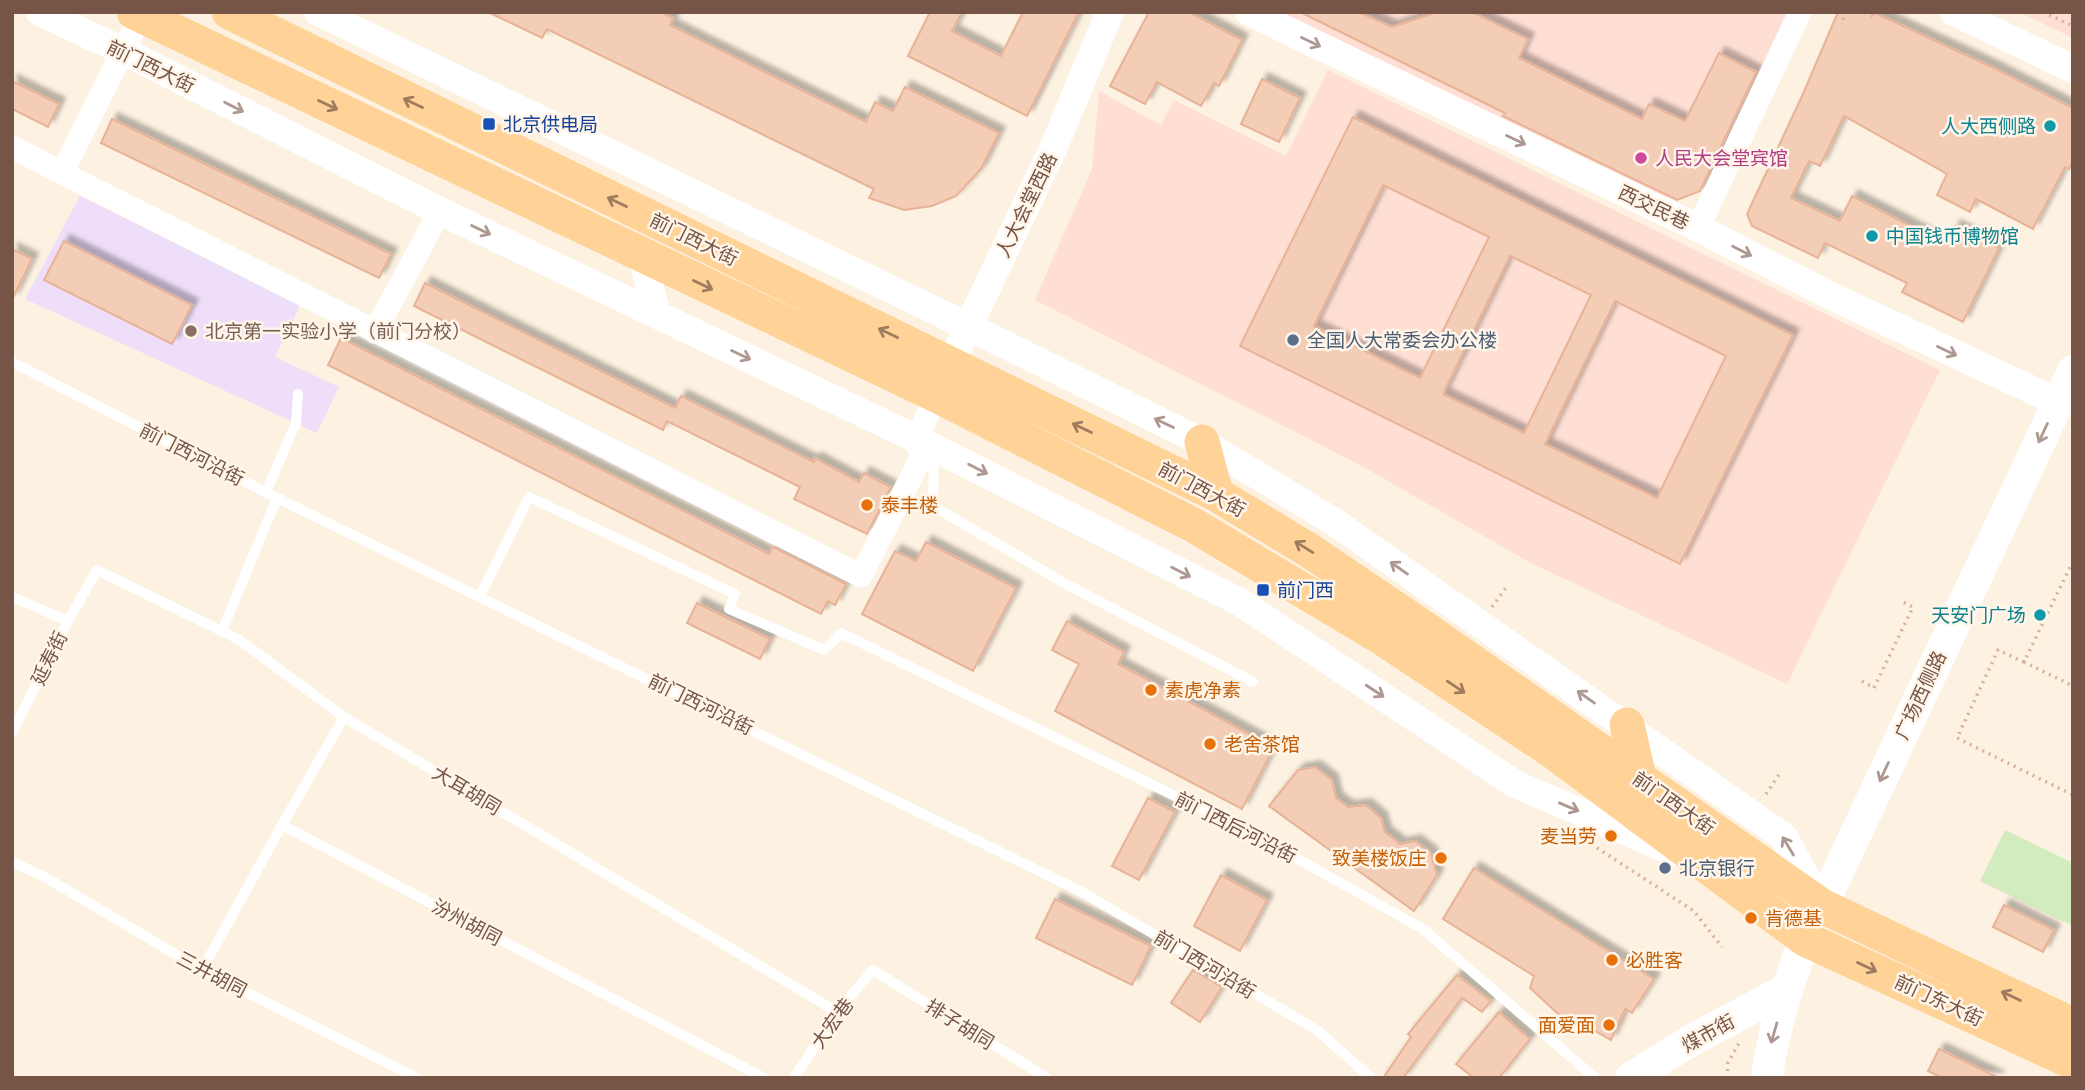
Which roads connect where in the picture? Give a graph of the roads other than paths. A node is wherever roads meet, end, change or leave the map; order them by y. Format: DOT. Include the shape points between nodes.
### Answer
graph roads {
  1 [pos="40,12"];
  2 [pos="229,12"];
  3 [pos="317,12"];
  4 [pos="1110,12"];
  5 [pos="1249,12"];
  6 [pos="1800,12"];
  7 [pos="1954,12"];
  8 [pos="138,14"];
  9 [pos="123,51"];
  10 [pos="2073,69"];
  11 [pos="12,147"];
  12 [pos="62,173"];
  13 [pos="440,211"];
  14 [pos="1698,228"];
  15 [pos="642,256"];
  16 [pos="657,315"];
  17 [pos="968,326"];
  18 [pos="375,332"];
  19 [pos="12,362"];
  20 [pos="950,362"];
  21 [pos="2073,371"];
  22 [pos="298,394"];
  23 [pos="936,395"];
  24 [pos="2058,402"];
  25 [pos="1202,442"];
  26 [pos="926,443"];
  27 [pos="266,492"];
  28 [pos="1216,494"];
  29 [pos="277,498"];
  30 [pos="97,570"];
  31 [pos="480,596"];
  32 [pos="12,597"];
  33 [pos="68,621"];
  34 [pos="222,631"];
  35 [pos="1253,682"];
  36 [pos="344,717"];
  37 [pos="1626,725"];
  38 [pos="12,733"];
  39 [pos="1639,778"];
  40 [pos="282,825"];
  41 [pos="12,862"];
  42 [pos="1714,870"];
  43 [pos="1822,906"];
  44 [pos="1805,939"];
  45 [pos="202,970"];
  46 [pos="873,970"];
  47 [pos="1786,990"];
  48 [pos="837,1012"];
  49 [pos="2073,1025"];
  50 [pos="2073,1062"];
  51 [pos="417,1078"];
  52 [pos="764,1078"];
  53 [pos="794,1078"];
  54 [pos="1047,1078"];
  55 [pos="1371,1078"];
  56 [pos="1595,1078"];
  57 [pos="1631,1078"];
  58 [pos="1767,1078"];
  1 -- 9 [label="street, 前门西大街"];
  20 -- 2 [label="main road, 前门西大街, one-way"];
  3 -- 17 [label="street, 前门西大街"];
  4 -- 17 [label="street, 人大会堂西路" via="1053,149"];
  5 -- 14 [label="street, 西交民巷, one-way"];
  6 -- 14 [label="street"];
  7 -- 10 [label="street"];
  8 -- 9 [label="street"];
  8 -- 15 [label="main road, 前门西大街, one-way"];
  9 -- 12 [label="street"];
  9 -- 13 [label="street, 前门西大街, one-way"];
  11 -- 12 [label="street"];
  12 -- 18 [label="street"];
  13 -- 16 [label="street, 前门西大街, one-way"];
  13 -- 18 [label="street"];
  14 -- 24 [label="street, 西交民巷, one-way"];
  15 -- 16 [label="street"];
  15 -- 23 [label="main road, 前门西大街, one-way"];
  16 -- 26 [label="street, 前门西大街, one-way"];
  17 -- 20 [label="street, 人大会堂西路"];
  25 -- 17 [label="street, 前门西大街, one-way"];
  18 -- 26 [label="street" via="861,576"];
  19 -- 27 [label="lane, 前门西河沿街"];
  20 -- 23 [label="street, 人大会堂西路"];
  28 -- 20 [label="main road, 前门西大街, one-way"];
  21 -- 24 [label="main road, 广场西侧路"];
  22 -- 27 [label="lane" via="296,423"];
  23 -- 26 [label="street"];
  23 -- 42 [label="main road, 前门西大街, one-way" via="1195,526 1344,615 1551,750"];
  24 -- 43 [label="main road, 广场西侧路, one-way"];
  25 -- 28 [label="main road"];
  37 -- 25 [label="street, 前门西大街, one-way" via="1333,521"];
  26 -- 35 [label="lane" via="933,506 1066,584"];
  26 -- 42 [label="street, 前门西大街, one-way" via="1240,602 1516,784"];
  27 -- 29 [label="lane, 前门西河沿街"];
  39 -- 28 [label="main road, 前门西大街, one-way" via="1321,558"];
  29 -- 31 [label="lane, 前门西河沿街"];
  29 -- 34 [label="lane"];
  30 -- 33 [label="lane, 延寿街"];
  30 -- 34 [label="lane, 大耳胡同"];
  31 -- 55 [label="lane, 前门西河沿街" via="1083,892 1317,1030"];
  31 -- 56 [label="lane, 前门西后河沿街" via="528,497 735,594 729,609 824,650 841,634 1255,835 1423,929"];
  32 -- 33 [label="lane"];
  33 -- 38 [label="lane, 延寿街"];
  34 -- 36 [label="lane, 大耳胡同"];
  36 -- 40 [label="lane"];
  36 -- 48 [label="lane, 大耳胡同"];
  37 -- 39 [label="main road"];
  43 -- 37 [label="street, 前门西大街, one-way" via="1784,837"];
  39 -- 43 [label="main road, 前门西大街"];
  40 -- 45 [label="lane"];
  40 -- 52 [label="lane, 汾州胡同"];
  41 -- 45 [label="lane, 三井胡同"];
  42 -- 44 [label="main road, 前门西大街"];
  43 -- 44 [label="main road"];
  49 -- 43 [label="main road, 前门东大街, one-way"];
  44 -- 47 [label="main road"];
  44 -- 50 [label="main road, 前门东大街, one-way"];
  45 -- 51 [label="lane, 三井胡同"];
  46 -- 48 [label="lane, 大宏巷"];
  46 -- 54 [label="lane, 排子胡同"];
  47 -- 57 [label="main road, 煤市街"];
  47 -- 58 [label="main road, one-way"];
  48 -- 53 [label="lane, 大宏巷"];
}
